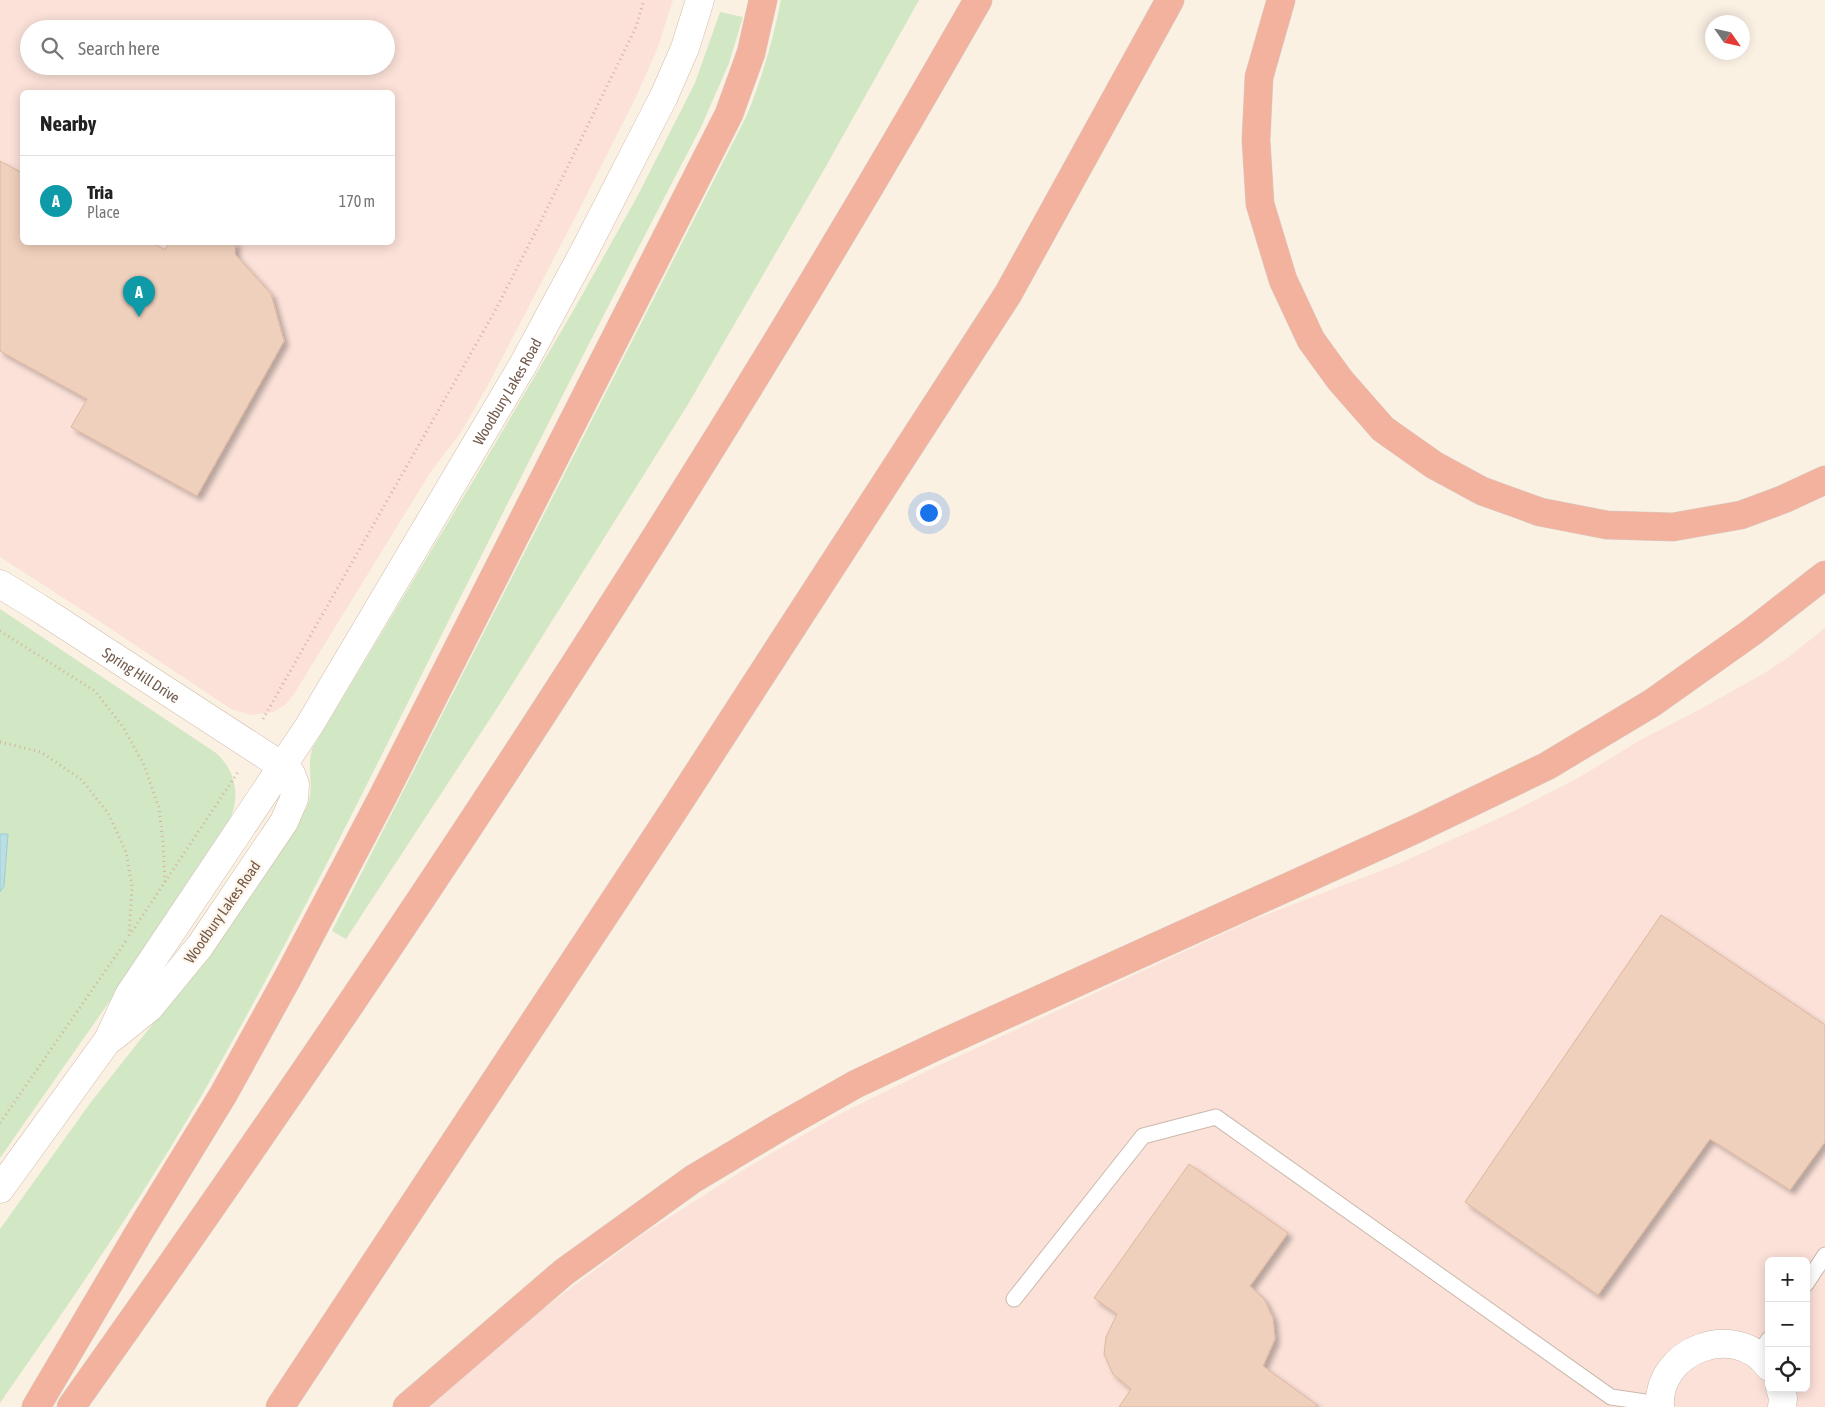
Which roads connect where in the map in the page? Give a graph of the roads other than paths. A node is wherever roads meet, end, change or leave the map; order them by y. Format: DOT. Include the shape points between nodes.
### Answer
graph roads {
  1 [pos="700,0"];
  2 [pos="764,0"];
  3 [pos="974,0"];
  4 [pos="978,0"];
  5 [pos="1170,0"];
  6 [pos="1281,0"];
  7 [pos="952,45"];
  8 [pos="1825,480"];
  9 [pos="1825,575"];
  10 [pos="0,584"];
  11 [pos="282,766"];
  12 [pos="0,1189"];
  13 [pos="1822,1266"];
  14 [pos="1810,1280"];
  15 [pos="1014,1299"];
  16 [pos="1765,1354"];
  17 [pos="1781,1392"];
  18 [pos="1660,1406"];
  19 [pos="36,1407"];
  20 [pos="71,1407"];
  21 [pos="280,1407"];
  22 [pos="407,1407"];
  23 [pos="1782,1407"];
  1 -- 11 [label="street, Woodbury Lakes Road" via="672,80 524,363 309,726"];
  2 -- 19 [label="highway" via="742,82 725,122 373,814 223,1095"];
  3 -- 7 [label="highway"];
  4 -- 7 [label="highway"];
  5 -- 21 [label="highway" via="1008,294"];
  6 -- 8 [label="highway" via="1259,77 1256,140 1260,204 1283,280 1312,340 1340,380 1383,429 1434,465 1482,491 1540,512 1607,525 1673,526 1741,516"];
  7 -- 20 [label="highway" via="771,351 503,775 334,1031"];
  9 -- 22 [label="highway" via="1652,704 1546,766 1416,829 932,1048 856,1084 780,1127 693,1179 564,1272"];
  10 -- 11 [label="street, Spring Hill Drive"];
  11 -- 12 [label="street, Woodbury Lakes Road" via="291,774 295,784 294,799 284,822 200,946 149,1008 108,1040"];
  13 -- 14 [label="lane"];
  15 -- 18 [label="lane" via="1143,1136 1216,1118 1610,1397"];
  16 -- 18 [label="street" via="1729,1344 1708,1344 1689,1352 1673,1366 1663,1384"];
  17 -- 23 [label="street"];
}
